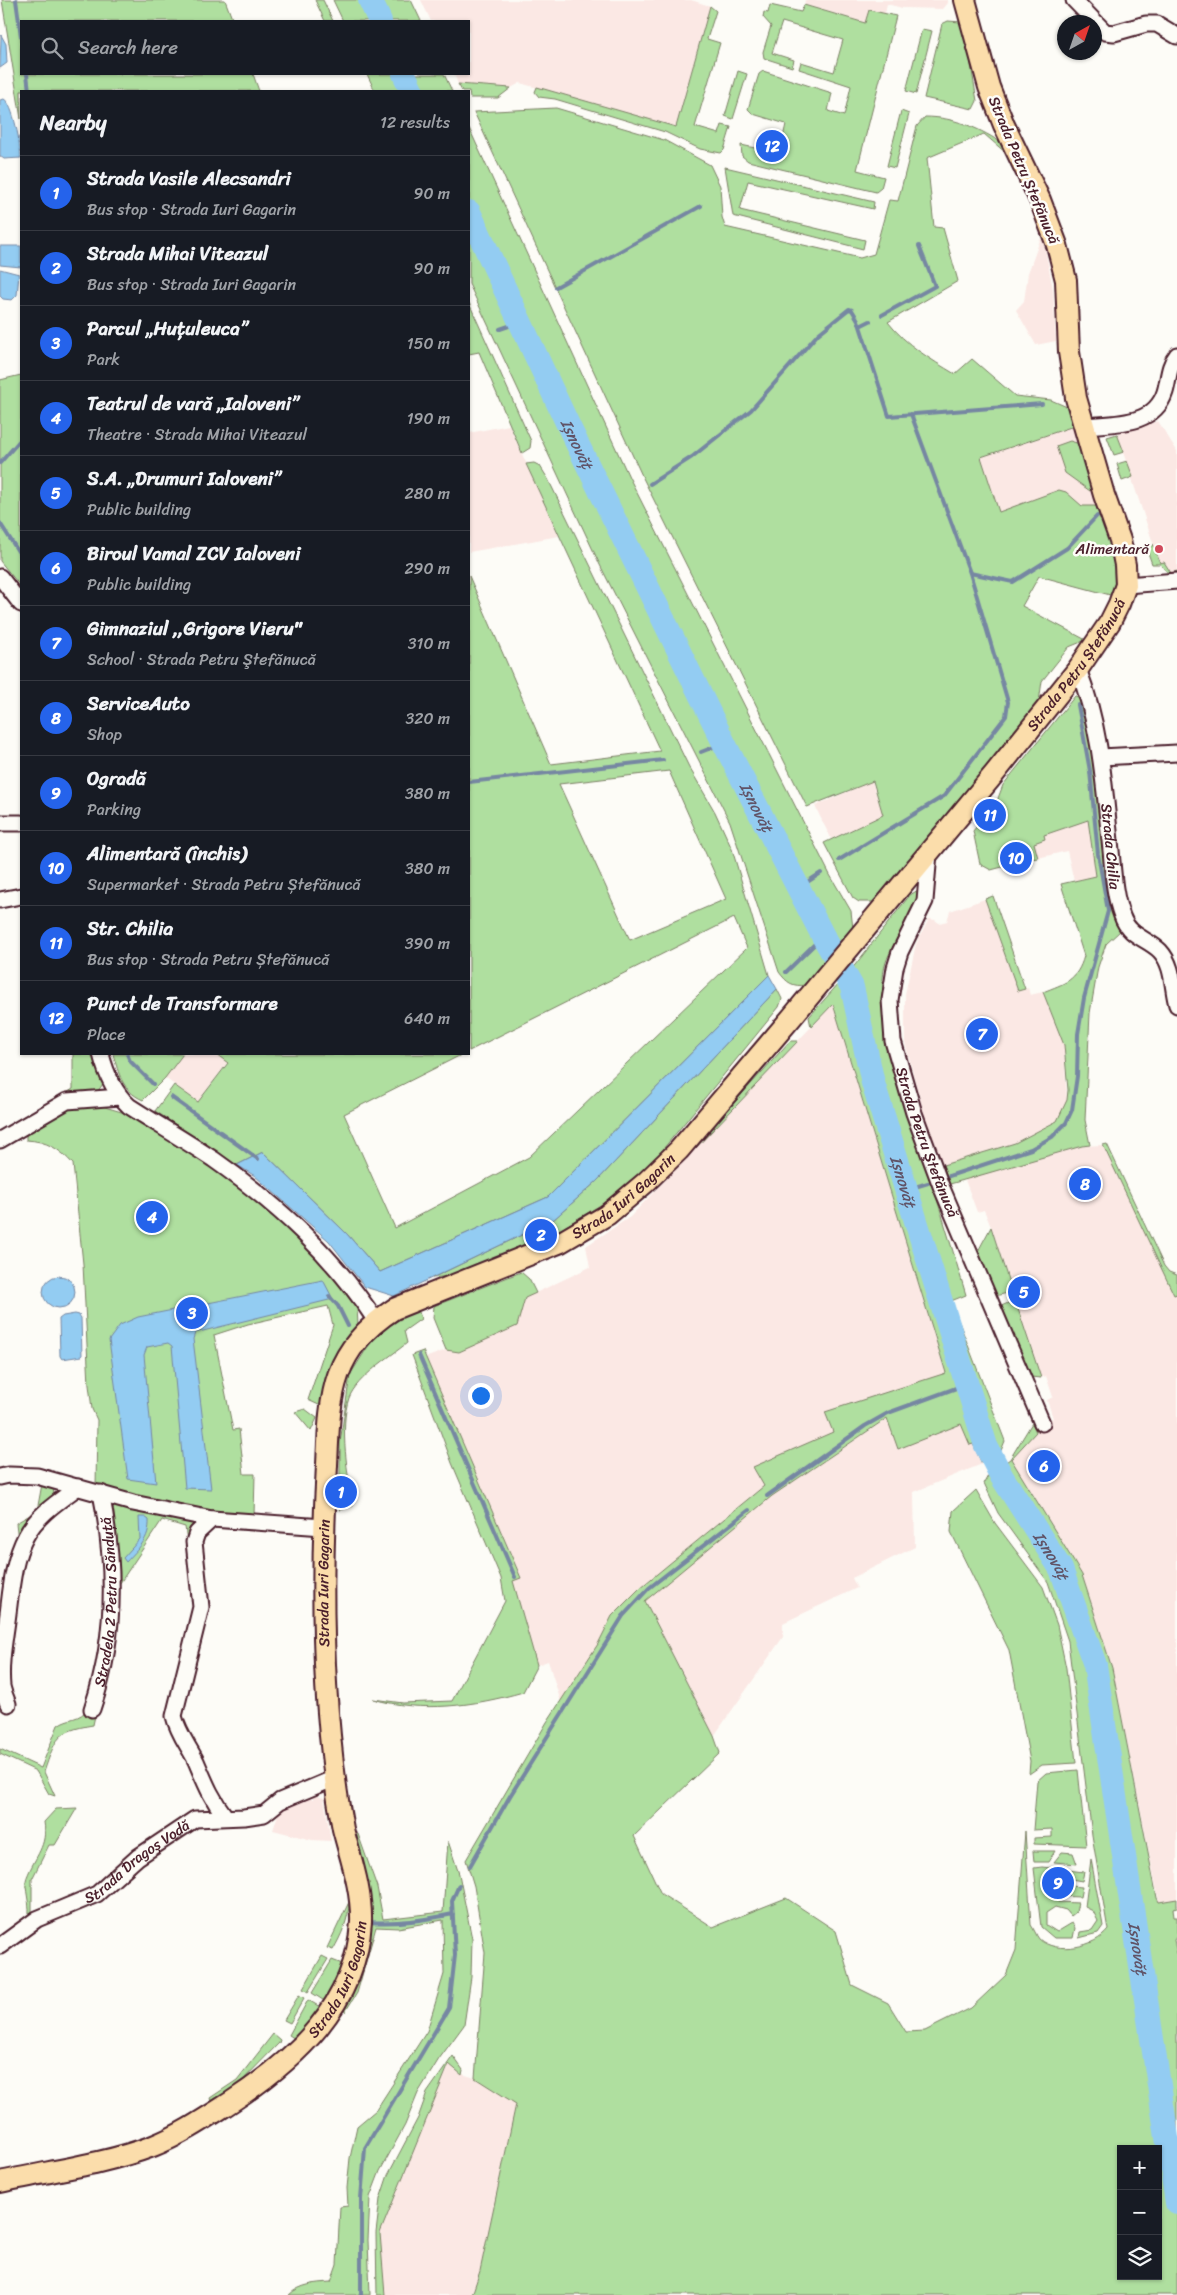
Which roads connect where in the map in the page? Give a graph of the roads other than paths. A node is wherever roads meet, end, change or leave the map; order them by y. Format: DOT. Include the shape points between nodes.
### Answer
graph roads {
  1 [pos="1074,0"];
  2 [pos="968,1"];
  3 [pos="1177,36"];
  4 [pos="1177,355"];
  5 [pos="1084,426"];
  6 [pos="0,578"];
  7 [pos="1177,581"];
  8 [pos="1126,585"];
  9 [pos="20,603"];
  10 [pos="1078,669"];
  11 [pos="1177,753"];
  12 [pos="1101,757"];
  13 [pos="20,823"];
  14 [pos="0,824"];
  15 [pos="929,853"];
  16 [pos="20,896"];
  17 [pos="0,900"];
  18 [pos="862,934"];
  19 [pos="1177,1006"];
  20 [pos="101,1055"];
  21 [pos="120,1097"];
  22 [pos="0,1140"];
  23 [pos="376,1321"];
  24 [pos="1042,1423"];
  25 [pos="0,1478"];
  26 [pos="78,1487"];
  27 [pos="101,1493"];
  28 [pos="212,1519"];
  29 [pos="324,1527"];
  30 [pos="8,1704"];
  31 [pos="92,1709"];
  32 [pos="335,1778"];
  33 [pos="225,1816"];
  34 [pos="0,1946"];
  35 [pos="0,2182"];
  1 -- 3 [label="street" via="1105,32 1157,24"];
  2 -- 5 [label="main road, Strada Petru Ștefănucă" via="989,87 1057,244 1066,280 1069,352"];
  4 -- 5 [label="street" via="1164,393 1151,414 1128,422"];
  5 -- 8 [label="main road, Strada Petru Ștefănucă" via="1120,540"];
  6 -- 9 [label="street"];
  7 -- 8 [label="street"];
  8 -- 10 [label="main road, Strada Petru Ștefănucă" via="1110,622"];
  10 -- 12 [label="street, Strada Chilia" via="1090,698"];
  10 -- 15 [label="main road, Strada Petru Ștefănucă"];
  11 -- 12 [label="street"];
  12 -- 19 [label="street, Strada Chilia" via="1115,883 1122,917 1136,936 1154,946 1166,960"];
  13 -- 14 [label="street"];
  15 -- 18 [label="main road, Strada Petru Ștefănucă"];
  15 -- 24 [label="street, Strada Petru Ştefănucă" via="925,901 895,968 890,1000 893,1041 941,1186"];
  16 -- 17 [label="street"];
  18 -- 23 [label="main road, Strada Iuri Gagarin" via="679,1150 607,1215 561,1242 418,1298"];
  20 -- 21 [label="street"];
  21 -- 22 [label="street" via="67,1101"];
  21 -- 23 [label="street" via="212,1158 277,1209 343,1273"];
  23 -- 29 [label="main road, Strada Iuri Gagarin" via="346,1353 336,1380 328,1437"];
  25 -- 26 [label="street" via="9,1475 37,1476"];
  26 -- 27 [label="street"];
  26 -- 30 [label="street" via="34,1524 18,1557 2,1662 2,1688"];
  27 -- 28 [label="street"];
  27 -- 31 [label="street, Stradela 2 Petru Sănduță" via="111,1558 111,1638"];
  28 -- 29 [label="street"];
  28 -- 33 [label="street" via="197,1533 194,1542 201,1608 174,1716 206,1789"];
  29 -- 32 [label="main road, Strada Iuri Gagarin" via="322,1581"];
  32 -- 33 [label="street, Strada Dragoș Vodă" via="280,1801 264,1814"];
  32 -- 35 [label="main road, Strada Iuri Gagarin" via="358,1889 360,1929 343,1988 309,2040 258,2084 171,2138 128,2154"];
  33 -- 34 [label="street, Strada Dragoș Vodă" via="195,1819 138,1858 97,1894 37,1920"];
}
